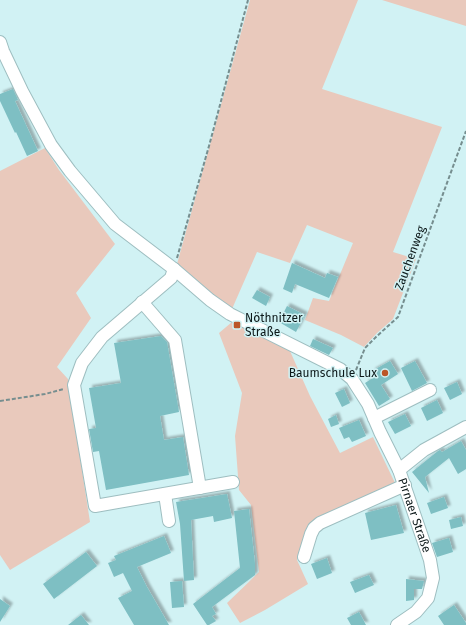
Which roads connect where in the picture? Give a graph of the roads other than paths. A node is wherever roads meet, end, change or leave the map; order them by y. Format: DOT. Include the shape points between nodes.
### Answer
graph roads {
  1 [pos="0,42"];
  2 [pos="174,269"];
  3 [pos="142,302"];
  4 [pos="430,390"];
  5 [pos="396,400"];
  6 [pos="373,416"];
  7 [pos="466,427"];
  8 [pos="399,470"];
  9 [pos="233,482"];
  10 [pos="405,485"];
  11 [pos="200,488"];
  12 [pos="165,494"];
  13 [pos="169,521"];
  14 [pos="304,557"];
  15 [pos="397,625"];
  1 -- 2 [label="street" via="51,145 70,171 115,224"];
  2 -- 3 [label="street" via="171,278"];
  2 -- 6 [label="street" via="230,314 340,369 352,379"];
  3 -- 11 [label="street" via="175,340"];
  3 -- 12 [label="street" via="102,337 82,363 74,385 95,506"];
  4 -- 6 [label="street"];
  5 -- 6 [label="street"];
  6 -- 8 [label="street"];
  7 -- 8 [label="street, Pirnaer Straße" via="424,450"];
  8 -- 10 [label="street, Pirnaer Straße"];
  9 -- 11 [label="street"];
  10 -- 14 [label="street" via="320,523 311,534"];
  10 -- 15 [label="street, Pirnaer Straße" via="430,560 433,578 428,598 416,612"];
  11 -- 12 [label="street"];
  12 -- 13 [label="street"];
}
